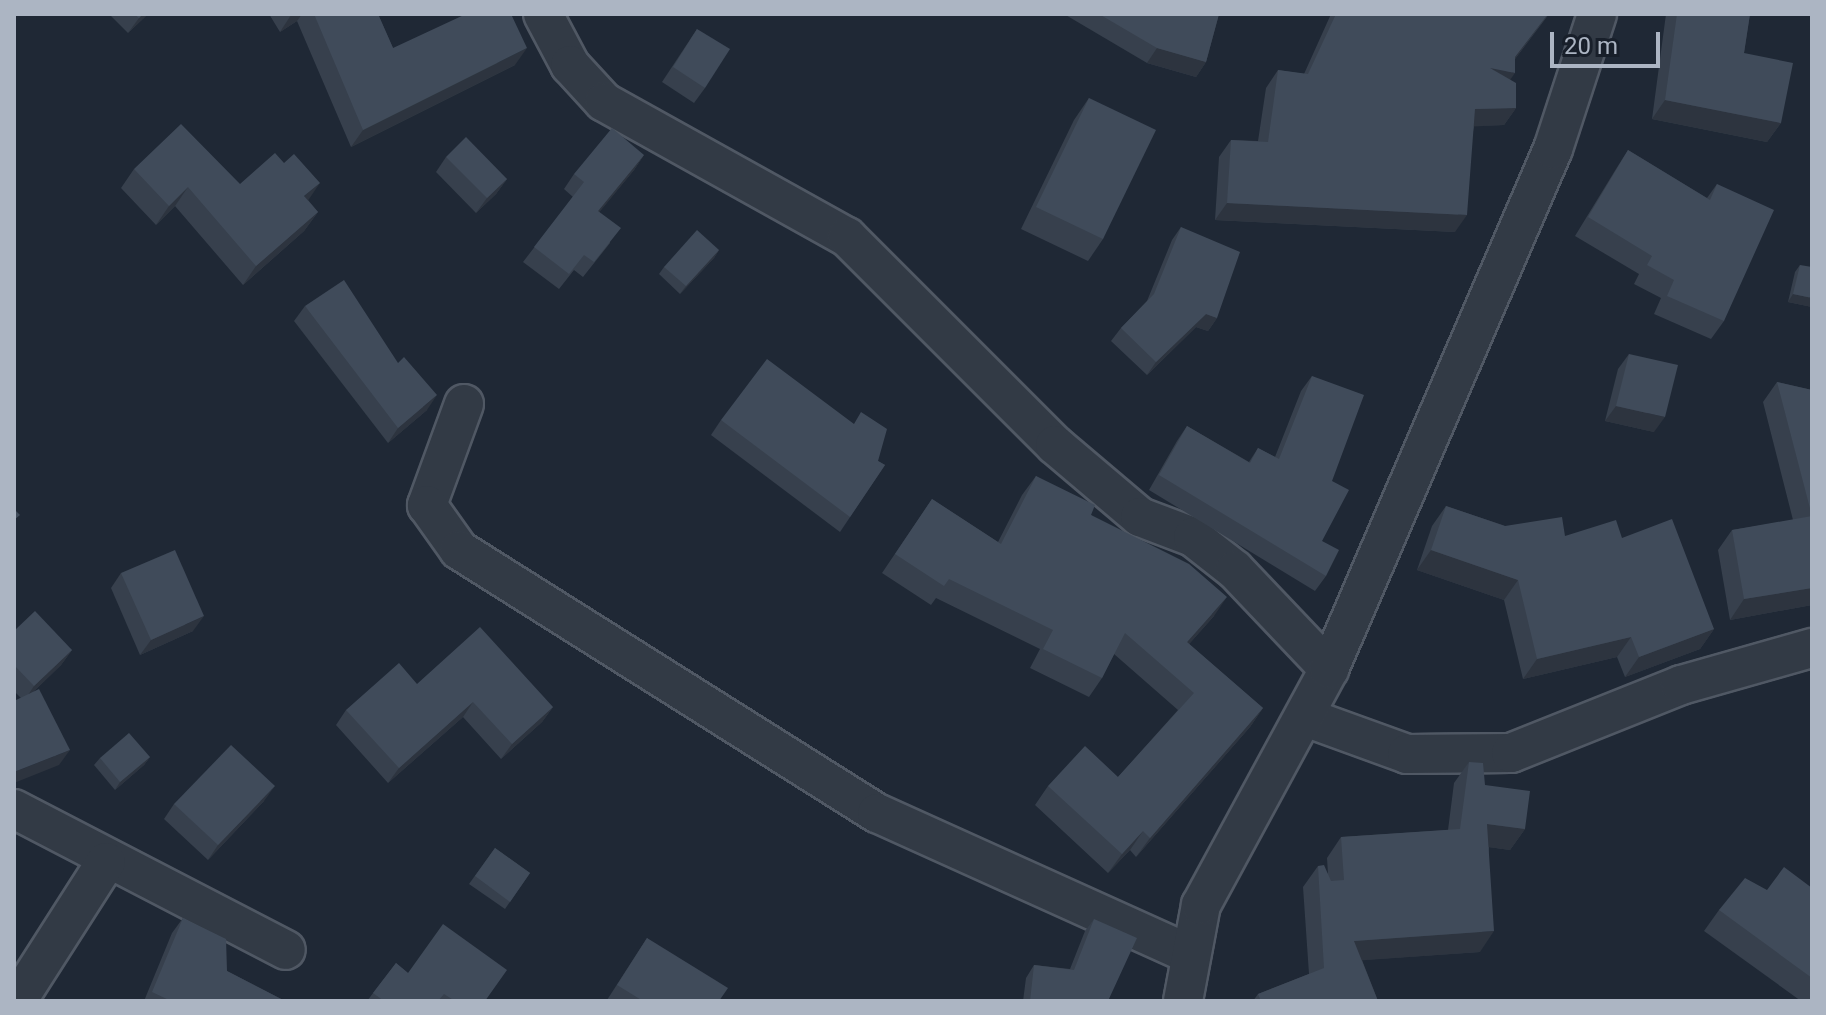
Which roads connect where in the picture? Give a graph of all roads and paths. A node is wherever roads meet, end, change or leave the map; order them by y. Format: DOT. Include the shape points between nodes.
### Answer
graph roads {
  1 [pos="543,14"];
  2 [pos="1597,14"];
  3 [pos="464,404"];
  4 [pos="1812,648"];
  5 [pos="1329,669"];
  6 [pos="1305,717"];
  7 [pos="14,809"];
  8 [pos="106,862"];
  9 [pos="286,950"];
  10 [pos="1189,954"];
  11 [pos="17,1001"];
  12 [pos="1183,1001"];
  1 -- 5 [label="street" via="570,65 604,102 847,237 1055,445 1140,517 1193,537 1235,570"];
  2 -- 5 [label="street" via="1553,149"];
  3 -- 10 [label="street" via="427,505 459,550 877,813"];
  4 -- 6 [label="street" via="1681,685 1511,753 1407,754"];
  5 -- 6 [label="street"];
  6 -- 10 [label="street" via="1201,905"];
  7 -- 8 [label="street"];
  8 -- 9 [label="street"];
  8 -- 11 [label="street"];
  10 -- 12 [label="street"];
}
